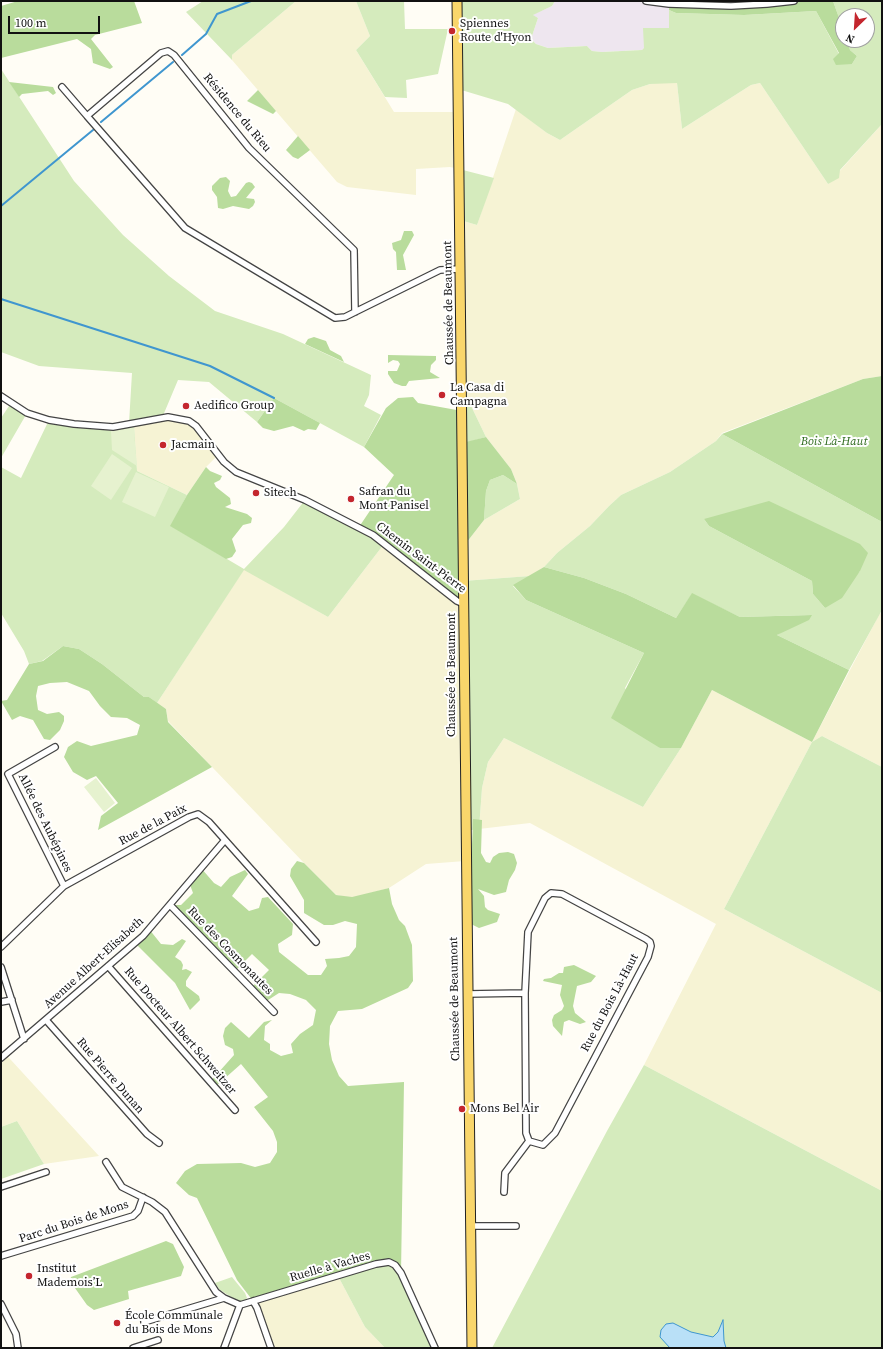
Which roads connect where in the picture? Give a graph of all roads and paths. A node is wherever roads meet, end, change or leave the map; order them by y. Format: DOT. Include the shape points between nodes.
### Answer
graph roads {
  1 [pos="457,1"];
  2 [pos="646,1"];
  3 [pos="794,1"];
  4 [pos="62,88"];
  5 [pos="87,116"];
  6 [pos="460,269"];
  7 [pos="355,312"];
  8 [pos="1,396"];
  9 [pos="464,604"];
  10 [pos="55,747"];
  11 [pos="225,840"];
  12 [pos="64,886"];
  13 [pos="170,905"];
  14 [pos="316,942"];
  15 [pos="1,947"];
  16 [pos="1,966"];
  17 [pos="108,966"];
  18 [pos="525,993"];
  19 [pos="467,994"];
  20 [pos="12,1000"];
  21 [pos="1,1002"];
  22 [pos="274,1012"];
  23 [pos="46,1020"];
  24 [pos="24,1039"];
  25 [pos="1,1058"];
  26 [pos="235,1110"];
  27 [pos="529,1141"];
  28 [pos="159,1143"];
  29 [pos="106,1162"];
  30 [pos="46,1172"];
  31 [pos="1,1187"];
  32 [pos="504,1192"];
  33 [pos="143,1197"];
  34 [pos="470,1226"];
  35 [pos="516,1226"];
  36 [pos="1,1256"];
  37 [pos="224,1298"];
  38 [pos="253,1301"];
  39 [pos="1,1304"];
  40 [pos="240,1304"];
  41 [pos="144,1322"];
  42 [pos="158,1340"];
  43 [pos="18,1348"];
  44 [pos="133,1348"];
  45 [pos="224,1348"];
  46 [pos="270,1348"];
  47 [pos="435,1348"];
  48 [pos="472,1348"];
  1 -- 6 [label="main road, Chaussée de Beaumont"];
  2 -- 3 [label="street" via="731,6"];
  4 -- 5 [label="street"];
  5 -- 7 [label="street" via="184,228 329,315 340,318"];
  5 -- 7 [label="street, Résidence du Rieu" via="161,53 168,51 174,55 249,148 354,250"];
  6 -- 7 [label="street" via="440,270"];
  6 -- 9 [label="main road, Chaussée de Beaumont"];
  8 -- 9 [label="street, Chemin Saint-Pierre" via="27,413 74,424 113,427 168,417 189,421 196,426 224,462 236,472 305,500 373,535"];
  9 -- 19 [label="main road, Chaussée de Beaumont"];
  10 -- 12 [label="street, Allée des Aubépines" via="8,774"];
  11 -- 12 [label="street, Rue de la Paix" via="198,814"];
  11 -- 13 [label="street, Avenue Albert-Elisabeth"];
  11 -- 14 [label="street, Rue de la Paix"];
  12 -- 15 [label="street, Rue de la Paix"];
  13 -- 17 [label="street, Avenue Albert-Elisabeth" via="143,936"];
  13 -- 22 [label="street, Rue des Cosmonautes"];
  16 -- 20 [label="street"];
  17 -- 23 [label="street, Avenue Albert-Elisabeth"];
  17 -- 26 [label="street, Rue Docteur Albert Schweitzer"];
  18 -- 19 [label="street"];
  18 -- 27 [label="street, Rue du Bois Là-Haut" via="526,1133"];
  18 -- 27 [label="street, Rue du Bois Là-Haut" via="528,932 549,894 562,894 650,942 648,957 555,1133 543,1145"];
  19 -- 34 [label="main road, Chaussée de Beaumont"];
  20 -- 21 [label="street"];
  20 -- 24 [label="street"];
  23 -- 24 [label="street, Avenue Albert-Elisabeth"];
  23 -- 28 [label="street, Rue Pierre Dunan" via="147,1134"];
  24 -- 25 [label="street, Avenue Albert-Elisabeth"];
  27 -- 32 [label="street" via="505,1173"];
  29 -- 33 [label="street, Parc du Bois de Mons" via="122,1187"];
  30 -- 31 [label="street"];
  33 -- 36 [label="street, Parc du Bois de Mons" via="138,1211 133,1216"];
  33 -- 37 [label="street, Parc du Bois de Mons" via="165,1212 216,1292"];
  34 -- 35 [label="street"];
  34 -- 48 [label="main road, Chaussée de Beaumont"];
  37 -- 40 [label="street, Parc du Bois de Mons"];
  37 -- 41 [label="street"];
  38 -- 40 [label="street"];
  38 -- 46 [label="street"];
  38 -- 47 [label="street, Ruelle à Vaches" via="389,1262 395,1265 400,1273"];
  39 -- 43 [label="street" via="16,1334"];
  40 -- 45 [label="street"];
  42 -- 44 [label="street"];
}
